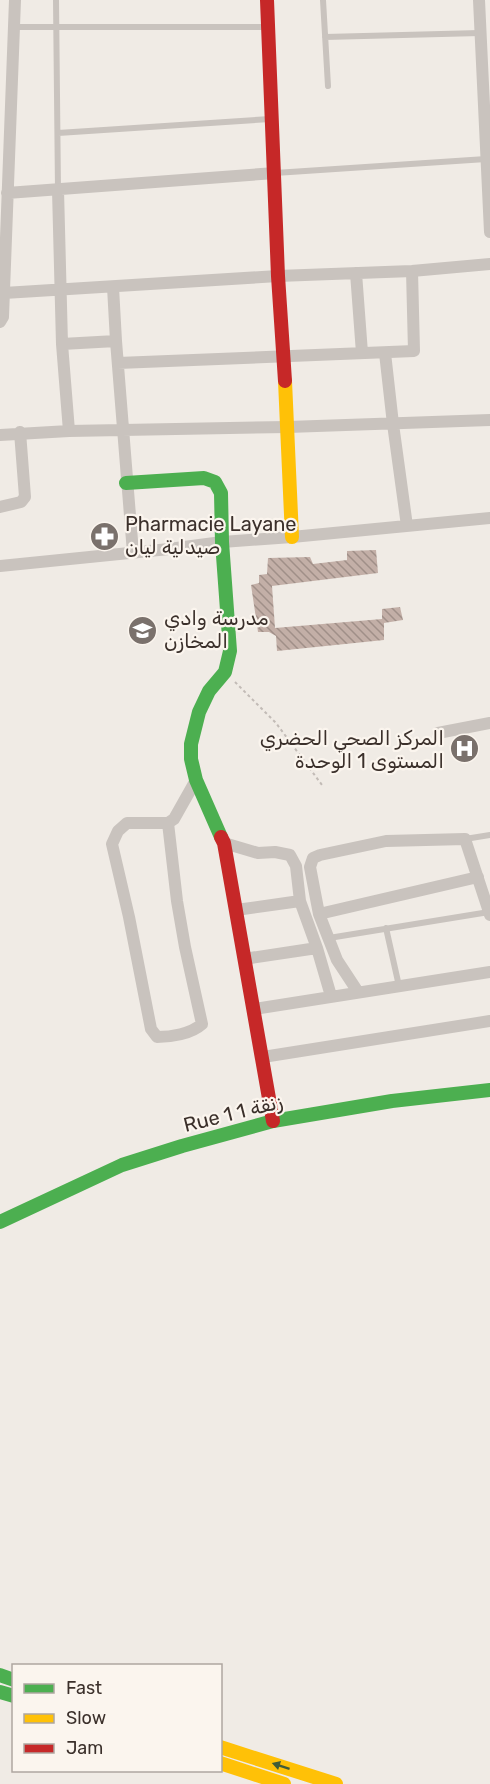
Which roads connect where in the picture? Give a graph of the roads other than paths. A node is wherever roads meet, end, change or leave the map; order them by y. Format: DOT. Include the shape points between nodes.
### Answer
graph roads {
  1 [pos="15,0"];
  2 [pos="56,0"];
  3 [pos="267,0"];
  4 [pos="323,0"];
  5 [pos="479,0"];
  6 [pos="14,27"];
  7 [pos="56,27"];
  8 [pos="267,27"];
  9 [pos="480,33"];
  10 [pos="325,37"];
  11 [pos="328,86"];
  12 [pos="487,102"];
  13 [pos="272,119"];
  14 [pos="58,133"];
  15 [pos="487,152"];
  16 [pos="275,173"];
  17 [pos="58,190"];
  18 [pos="7,193"];
  19 [pos="489,203"];
  20 [pos="3,209"];
  21 [pos="490,232"];
  22 [pos="490,264"];
  23 [pos="412,271"];
  24 [pos="356,273"];
  25 [pos="278,276"];
  26 [pos="113,287"];
  27 [pos="59,289"];
  28 [pos="3,293"];
  29 [pos="0,322"];
  30 [pos="116,341"];
  31 [pos="62,344"];
  32 [pos="362,353"];
  33 [pos="386,353"];
  34 [pos="283,356"];
  35 [pos="118,363"];
  36 [pos="490,420"];
  37 [pos="393,424"];
  38 [pos="288,428"];
  39 [pos="123,430"];
  40 [pos="69,431"];
  41 [pos="20,432"];
  42 [pos="0,435"];
  43 [pos="126,483"];
  44 [pos="0,507"];
  45 [pos="490,518"];
  46 [pos="407,526"];
  47 [pos="292,537"];
  48 [pos="222,542"];
  49 [pos="133,553"];
  50 [pos="0,566"];
  51 [pos="490,723"];
  52 [pos="438,733"];
  53 [pos="196,780"];
  54 [pos="168,823"];
  55 [pos="490,835"];
  56 [pos="465,839"];
  57 [pos="224,843"];
  58 [pos="478,877"];
  59 [pos="300,901"];
  60 [pos="489,907"];
  61 [pos="236,910"];
  62 [pos="319,914"];
  63 [pos="386,927"];
  64 [pos="328,938"];
  65 [pos="317,948"];
  66 [pos="244,959"];
  67 [pos="490,972"];
  68 [pos="399,986"];
  69 [pos="358,993"];
  70 [pos="331,996"];
  71 [pos="254,1009"];
  72 [pos="490,1021"];
  73 [pos="263,1057"];
  74 [pos="490,1090"];
  75 [pos="273,1121"];
  76 [pos="0,1222"];
  77 [pos="222,1747"];
  78 [pos="222,1764"];
  79 [pos="285,1784"];
  80 [pos="336,1784"];
  1 -- 6 [label="street"];
  2 -- 7 [label="lane"];
  3 -- 8 [label="main road"];
  4 -- 10 [label="lane"];
  5 -- 9 [label="street"];
  6 -- 7 [label="lane"];
  6 -- 18 [label="street"];
  7 -- 8 [label="lane"];
  7 -- 14 [label="lane"];
  8 -- 13 [label="main road"];
  9 -- 10 [label="lane"];
  9 -- 12 [label="street"];
  10 -- 11 [label="lane"];
  12 -- 15 [label="street"];
  13 -- 14 [label="lane"];
  13 -- 16 [label="main road"];
  14 -- 17 [label="lane"];
  15 -- 16 [label="lane"];
  15 -- 19 [label="street"];
  16 -- 17 [label="street"];
  16 -- 25 [label="main road"];
  17 -- 18 [label="street"];
  17 -- 27 [label="street"];
  18 -- 20 [label="street"];
  19 -- 21 [label="street"];
  20 -- 28 [label="street"];
  22 -- 23 [label="street"];
  23 -- 24 [label="street"];
  23 -- 33 [label="street" via="414,351"];
  24 -- 25 [label="street"];
  24 -- 32 [label="street"];
  25 -- 26 [label="street"];
  25 -- 34 [label="main road"];
  26 -- 27 [label="street"];
  26 -- 30 [label="street"];
  27 -- 28 [label="street"];
  27 -- 31 [label="street"];
  28 -- 29 [label="street"];
  30 -- 31 [label="street"];
  30 -- 35 [label="street"];
  31 -- 40 [label="street"];
  32 -- 33 [label="street"];
  32 -- 34 [label="street"];
  33 -- 37 [label="street"];
  34 -- 35 [label="street"];
  34 -- 38 [label="main road"];
  35 -- 39 [label="street"];
  36 -- 37 [label="street"];
  37 -- 38 [label="street"];
  37 -- 46 [label="street"];
  38 -- 39 [label="street"];
  38 -- 47 [label="main road"];
  39 -- 40 [label="street"];
  39 -- 43 [label="street"];
  40 -- 41 [label="street"];
  41 -- 42 [label="street"];
  41 -- 44 [label="street" via="25,497 21,502"];
  43 -- 48 [label="main road" via="204,478 215,482 221,493"];
  43 -- 49 [label="street"];
  45 -- 46 [label="street"];
  46 -- 47 [label="street"];
  47 -- 48 [label="street"];
  48 -- 49 [label="street"];
  48 -- 53 [label="main road" via="230,651 225,672 199,712 191,744"];
  49 -- 50 [label="street"];
  51 -- 52 [label="street"];
  53 -- 54 [label="street"];
  53 -- 57 [label="main road"];
  54 -- 54 [label="street" via="127,823 112,844 151,1029 157,1037 196,1030 202,1024 183,936"];
  55 -- 56 [label="lane"];
  56 -- 58 [label="street"];
  56 -- 62 [label="street" via="386,841 313,858 310,867"];
  57 -- 59 [label="street" via="290,855 296,866"];
  57 -- 61 [label="main road"];
  58 -- 60 [label="street"];
  58 -- 62 [label="street"];
  59 -- 61 [label="street"];
  59 -- 65 [label="street"];
  60 -- 63 [label="lane"];
  61 -- 66 [label="main road"];
  62 -- 64 [label="street"];
  63 -- 64 [label="lane"];
  63 -- 68 [label="lane"];
  64 -- 69 [label="street"];
  65 -- 66 [label="street"];
  65 -- 70 [label="street"];
  66 -- 71 [label="main road"];
  67 -- 68 [label="street"];
  68 -- 69 [label="street"];
  69 -- 70 [label="street"];
  70 -- 71 [label="street"];
  71 -- 73 [label="main road"];
  72 -- 73 [label="street"];
  73 -- 75 [label="main road"];
  74 -- 75 [label="main road, Rue 1 زنقة 1"];
  75 -- 76 [label="main road, Rue 1 زنقة 1" via="122,1165"];
  80 -- 77 [label="main road, one-way"];
  78 -- 79 [label="main road"];
}
